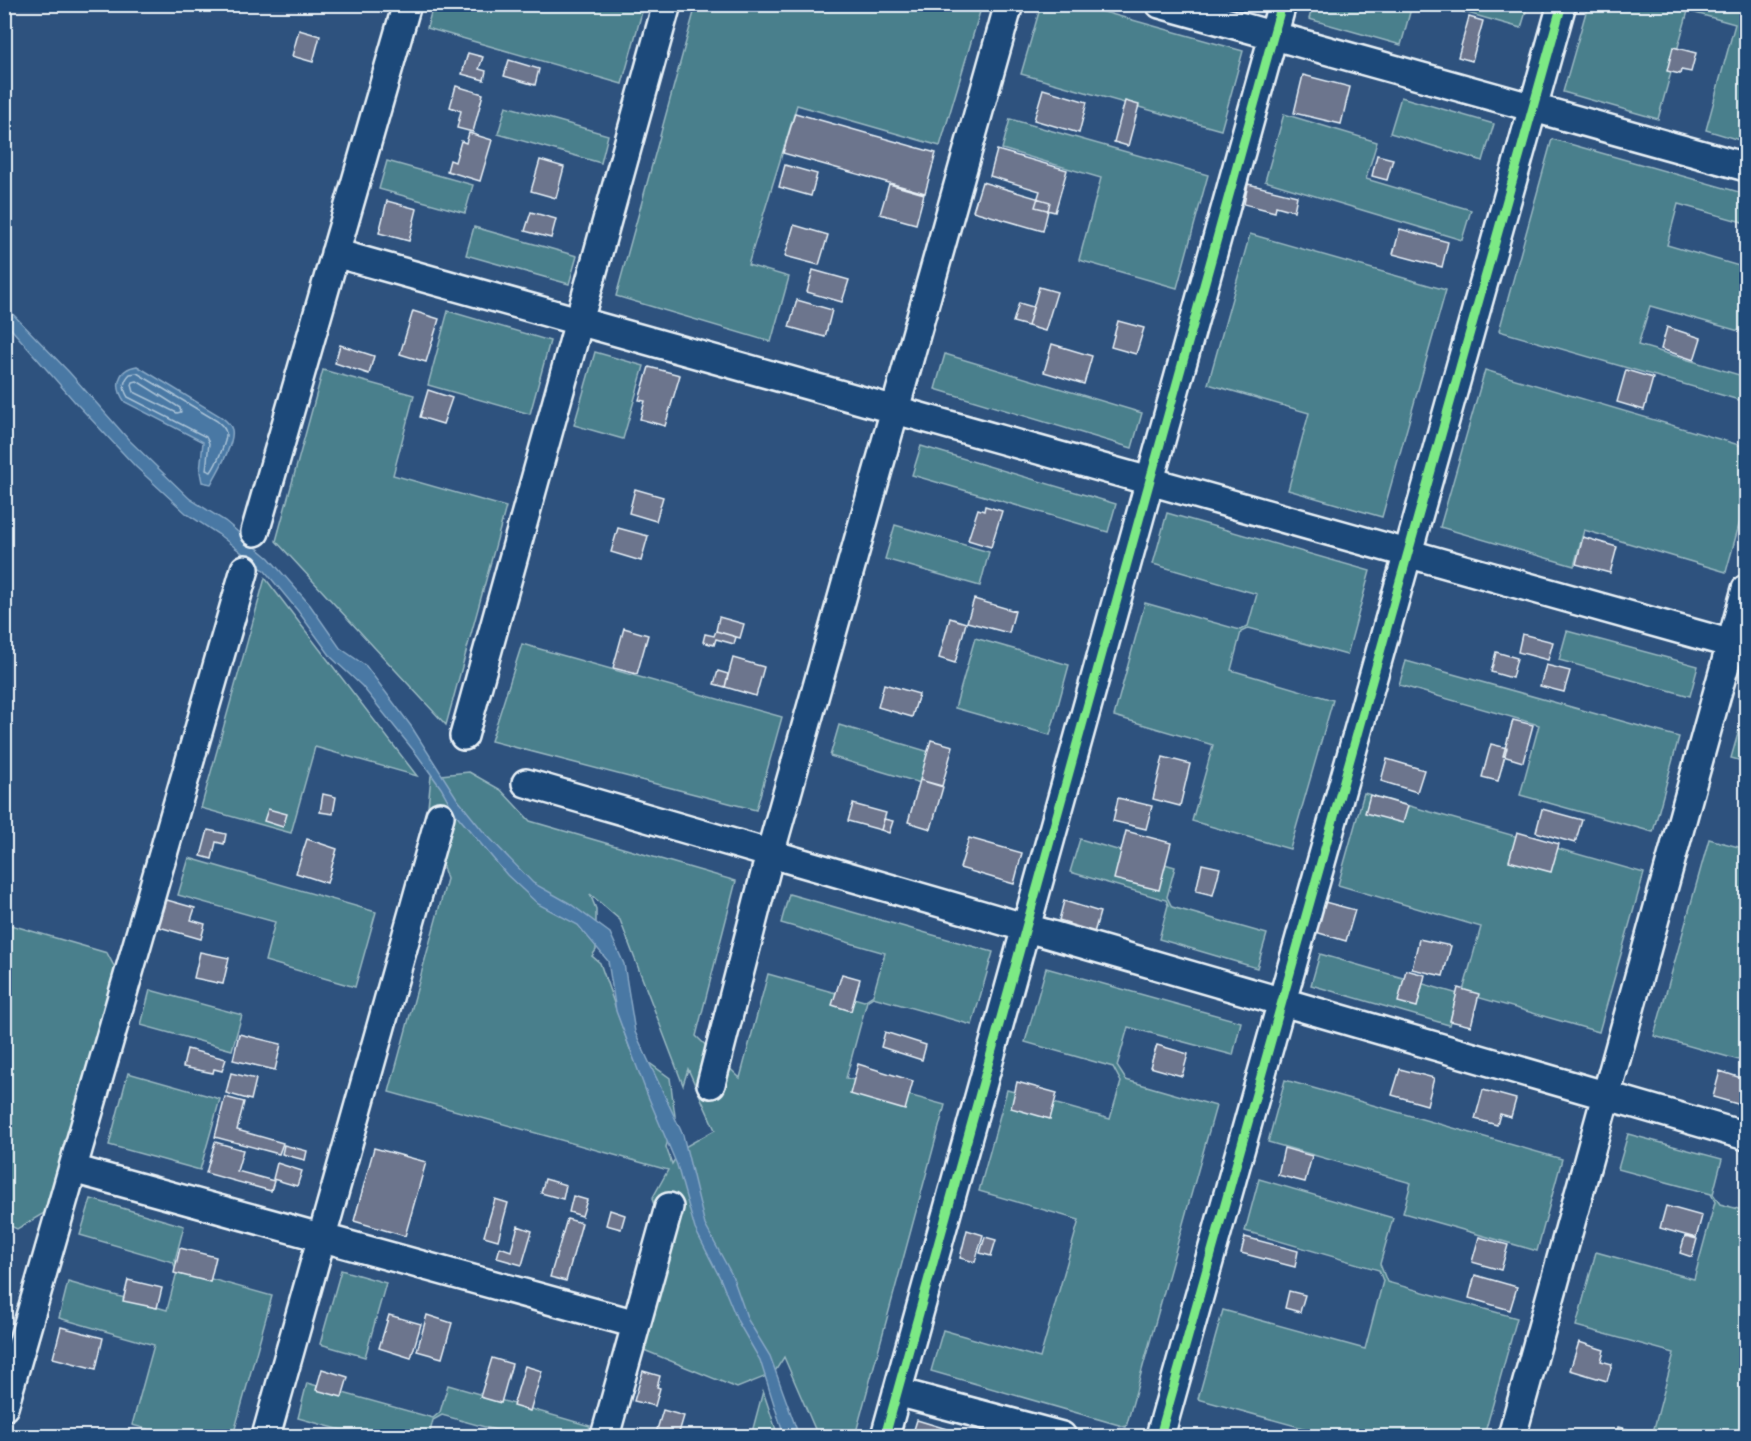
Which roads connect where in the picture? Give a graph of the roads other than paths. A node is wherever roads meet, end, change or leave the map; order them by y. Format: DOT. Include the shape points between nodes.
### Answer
graph roads {
  1 [pos="407,4"];
  2 [pos="667,4"];
  3 [pos="1009,4"];
  4 [pos="1160,4"];
  5 [pos="1282,4"];
  6 [pos="1562,4"];
  7 [pos="1274,36"];
  8 [pos="1533,108"];
  9 [pos="1746,167"];
  10 [pos="335,253"];
  11 [pos="579,321"];
  12 [pos="895,409"];
  13 [pos="1150,481"];
  14 [pos="255,532"];
  15 [pos="1408,553"];
  16 [pos="245,569"];
  17 [pos="1746,589"];
  18 [pos="1739,646"];
  19 [pos="464,736"];
  20 [pos="526,783"];
  21 [pos="440,816"];
  22 [pos="770,854"];
  23 [pos="1026,928"];
  24 [pos="1282,1002"];
  25 [pos="711,1084"];
  26 [pos="1606,1096"];
  27 [pos="1746,1136"];
  28 [pos="73,1169"];
  29 [pos="669,1208"];
  30 [pos="321,1238"];
  31 [pos="636,1324"];
  32 [pos="897,1392"];
  33 [pos="4,1407"];
  34 [pos="266,1437"];
  35 [pos="605,1437"];
  36 [pos="885,1437"];
  37 [pos="1062,1437"];
  38 [pos="1160,1437"];
  39 [pos="1512,1437"];
  1 -- 10 [label="street"];
  2 -- 11 [label="street"];
  3 -- 12 [label="street"];
  4 -- 7 [label="street"];
  5 -- 7 [label="street"];
  6 -- 8 [label="street"];
  7 -- 8 [label="street"];
  7 -- 13 [label="street"];
  8 -- 9 [label="street"];
  8 -- 15 [label="street"];
  10 -- 11 [label="street"];
  10 -- 14 [label="street"];
  11 -- 12 [label="street"];
  11 -- 19 [label="street"];
  12 -- 13 [label="street"];
  12 -- 22 [label="street"];
  13 -- 15 [label="street"];
  13 -- 23 [label="street"];
  15 -- 18 [label="street"];
  15 -- 24 [label="street"];
  16 -- 28 [label="street"];
  17 -- 18 [label="street"];
  18 -- 26 [label="street"];
  20 -- 22 [label="street"];
  21 -- 30 [label="street"];
  22 -- 23 [label="street"];
  22 -- 25 [label="street"];
  23 -- 24 [label="street"];
  23 -- 32 [label="street"];
  24 -- 26 [label="street"];
  24 -- 38 [label="street"];
  26 -- 27 [label="street"];
  26 -- 39 [label="street"];
  28 -- 30 [label="street"];
  28 -- 33 [label="street"];
  29 -- 31 [label="street"];
  30 -- 31 [label="street"];
  30 -- 34 [label="street"];
  31 -- 35 [label="street"];
  32 -- 36 [label="street"];
  32 -- 37 [label="street"];
}
